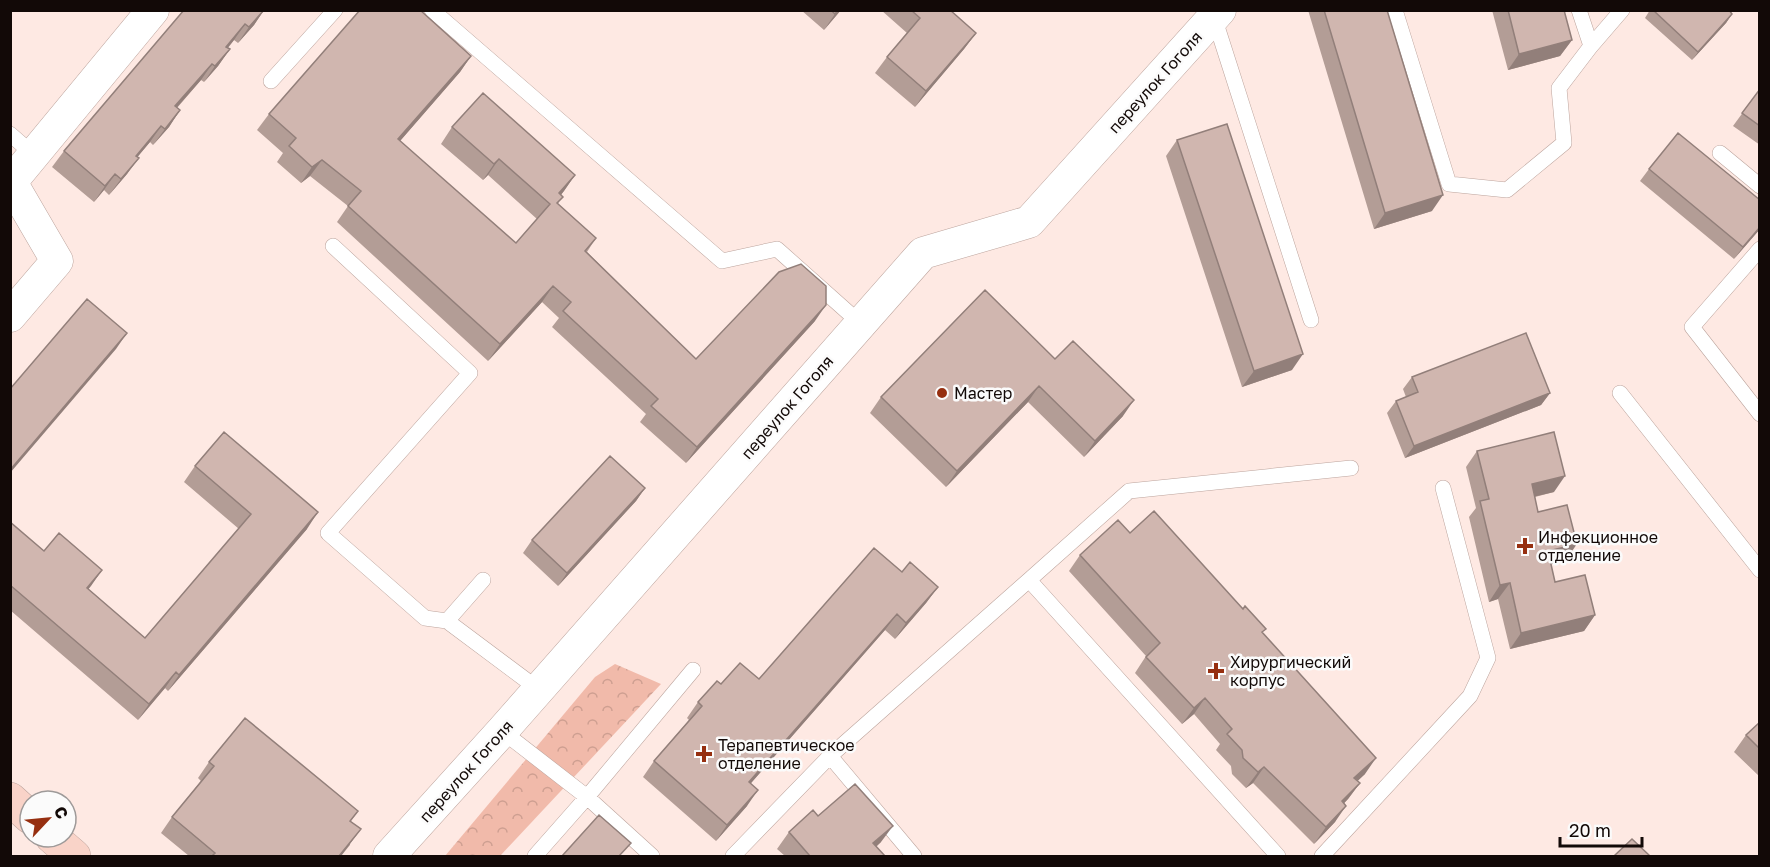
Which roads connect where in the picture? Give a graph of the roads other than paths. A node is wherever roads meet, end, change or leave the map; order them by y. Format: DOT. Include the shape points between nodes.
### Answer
graph roads {
  1 [pos="153,10"];
  2 [pos="335,10"];
  3 [pos="432,10"];
  4 [pos="1395,10"];
  5 [pos="1579,10"];
  6 [pos="1622,10"];
  7 [pos="1213,13"];
  8 [pos="1591,46"];
  9 [pos="271,81"];
  10 [pos="10,134"];
  11 [pos="1720,153"];
  12 [pos="34,155"];
  13 [pos="11,182"];
  14 [pos="1760,186"];
  15 [pos="333,246"];
  16 [pos="1760,249"];
  17 [pos="10,316"];
  18 [pos="1311,320"];
  19 [pos="860,324"];
  20 [pos="1620,393"];
  21 [pos="1760,414"];
  22 [pos="1351,468"];
  23 [pos="1443,488"];
  24 [pos="1760,570"];
  25 [pos="483,579"];
  26 [pos="1029,579"];
  27 [pos="447,621"];
  28 [pos="693,670"];
  29 [pos="538,689"];
  30 [pos="502,731"];
  31 [pos="830,756"];
  32 [pos="588,797"];
  33 [pos="743,853"];
  34 [pos="389,856"];
  35 [pos="535,856"];
  36 [pos="652,856"];
  37 [pos="914,856"];
  38 [pos="1278,856"];
  39 [pos="1322,856"];
  1 -- 12 [label="street"];
  2 -- 9 [label="lane"];
  3 -- 19 [label="lane" via="722,261 777,249"];
  4 -- 8 [label="lane" via="1449,184 1507,190 1564,143 1558,88"];
  5 -- 8 [label="lane"];
  6 -- 8 [label="lane"];
  7 -- 18 [label="lane"];
  7 -- 19 [label="street, переулок Гоголя" via="1029,222 924,253"];
  10 -- 12 [label="lane"];
  11 -- 14 [label="lane"];
  12 -- 13 [label="street"];
  13 -- 17 [label="street" via="57,261"];
  15 -- 27 [label="lane" via="470,373 328,533 425,618"];
  16 -- 21 [label="lane" via="1692,327"];
  19 -- 29 [label="street, переулок Гоголя"];
  20 -- 24 [label="lane"];
  22 -- 26 [label="lane" via="1130,491"];
  23 -- 39 [label="lane" via="1488,658 1470,696"];
  25 -- 27 [label="lane"];
  26 -- 31 [label="lane"];
  26 -- 38 [label="lane"];
  27 -- 29 [label="lane"];
  28 -- 32 [label="lane"];
  29 -- 30 [label="street, переулок Гоголя"];
  30 -- 32 [label="lane"];
  30 -- 34 [label="street, переулок Гоголя"];
  31 -- 33 [label="lane"];
  31 -- 37 [label="lane"];
  32 -- 35 [label="lane"];
  32 -- 36 [label="lane"];
}
